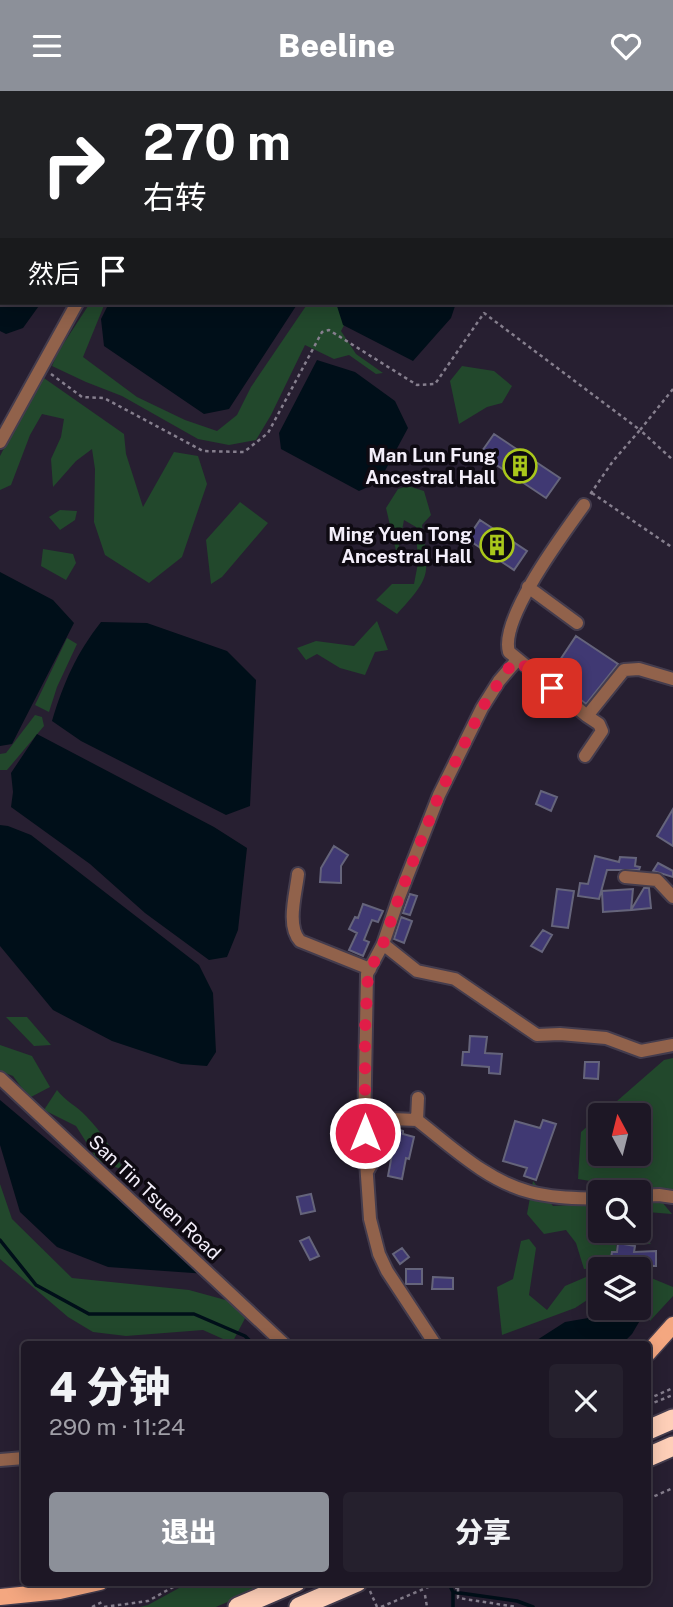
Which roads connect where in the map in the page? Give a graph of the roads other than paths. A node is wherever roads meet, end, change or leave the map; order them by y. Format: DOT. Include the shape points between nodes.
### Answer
graph roads {
  1 [pos="76,305"];
  2 [pos="0,442"];
  3 [pos="583,505"];
  4 [pos="527,587"];
  5 [pos="577,623"];
  6 [pos="517,660"];
  7 [pos="673,679"];
  8 [pos="587,716"];
  9 [pos="585,755"];
  10 [pos="298,874"];
  11 [pos="625,877"];
  12 [pos="673,897"];
  13 [pos="383,944"];
  14 [pos="370,969"];
  15 [pos="673,1045"];
  16 [pos="0,1078"];
  17 [pos="418,1098"];
  18 [pos="417,1120"];
  19 [pos="367,1172"];
  20 [pos="651,1195"];
  21 [pos="673,1197"];
  22 [pos="588,1198"];
  23 [pos="673,1325"];
  24 [pos="281,1341"];
  25 [pos="433,1341"];
  26 [pos="651,1350"];
  27 [pos="673,1419"];
  28 [pos="651,1429"];
  29 [pos="673,1445"];
  30 [pos="651,1456"];
  31 [pos="21,1458"];
  32 [pos="0,1460"];
  33 [pos="82,1586"];
  34 [pos="287,1586"];
  35 [pos="348,1586"];
  36 [pos="0,1597"];
  37 [pos="238,1607"];
  38 [pos="299,1607"];
  1 -- 2 [label="street"];
  3 -- 4 [label="street"];
  4 -- 5 [label="street"];
  4 -- 6 [label="street" via="507,643"];
  6 -- 8 [label="street"];
  6 -- 13 [label="street" via="482,708 439,795"];
  7 -- 8 [label="street" via="639,669 624,670"];
  8 -- 9 [label="street" via="602,731"];
  10 -- 14 [label="street" via="295,935"];
  11 -- 12 [label="street" via="657,880"];
  13 -- 14 [label="street"];
  13 -- 15 [label="street" via="417,971 455,979 537,1035 606,1038 641,1051"];
  14 -- 19 [label="street" via="365,1030"];
  16 -- 24 [label="street, San Tin Tsuen Road"];
  17 -- 18 [label="street"];
  18 -- 19 [label="street" via="391,1119"];
  18 -- 22 [label="street" via="511,1186"];
  19 -- 25 [label="street" via="370,1220 379,1254"];
  20 -- 21 [label="street"];
  23 -- 26 [label="main road"];
  27 -- 28 [label="highway"];
  29 -- 30 [label="highway"];
  31 -- 32 [label="street"];
  33 -- 36 [label="main road"];
  34 -- 37 [label="highway"];
  35 -- 38 [label="highway"];
}
